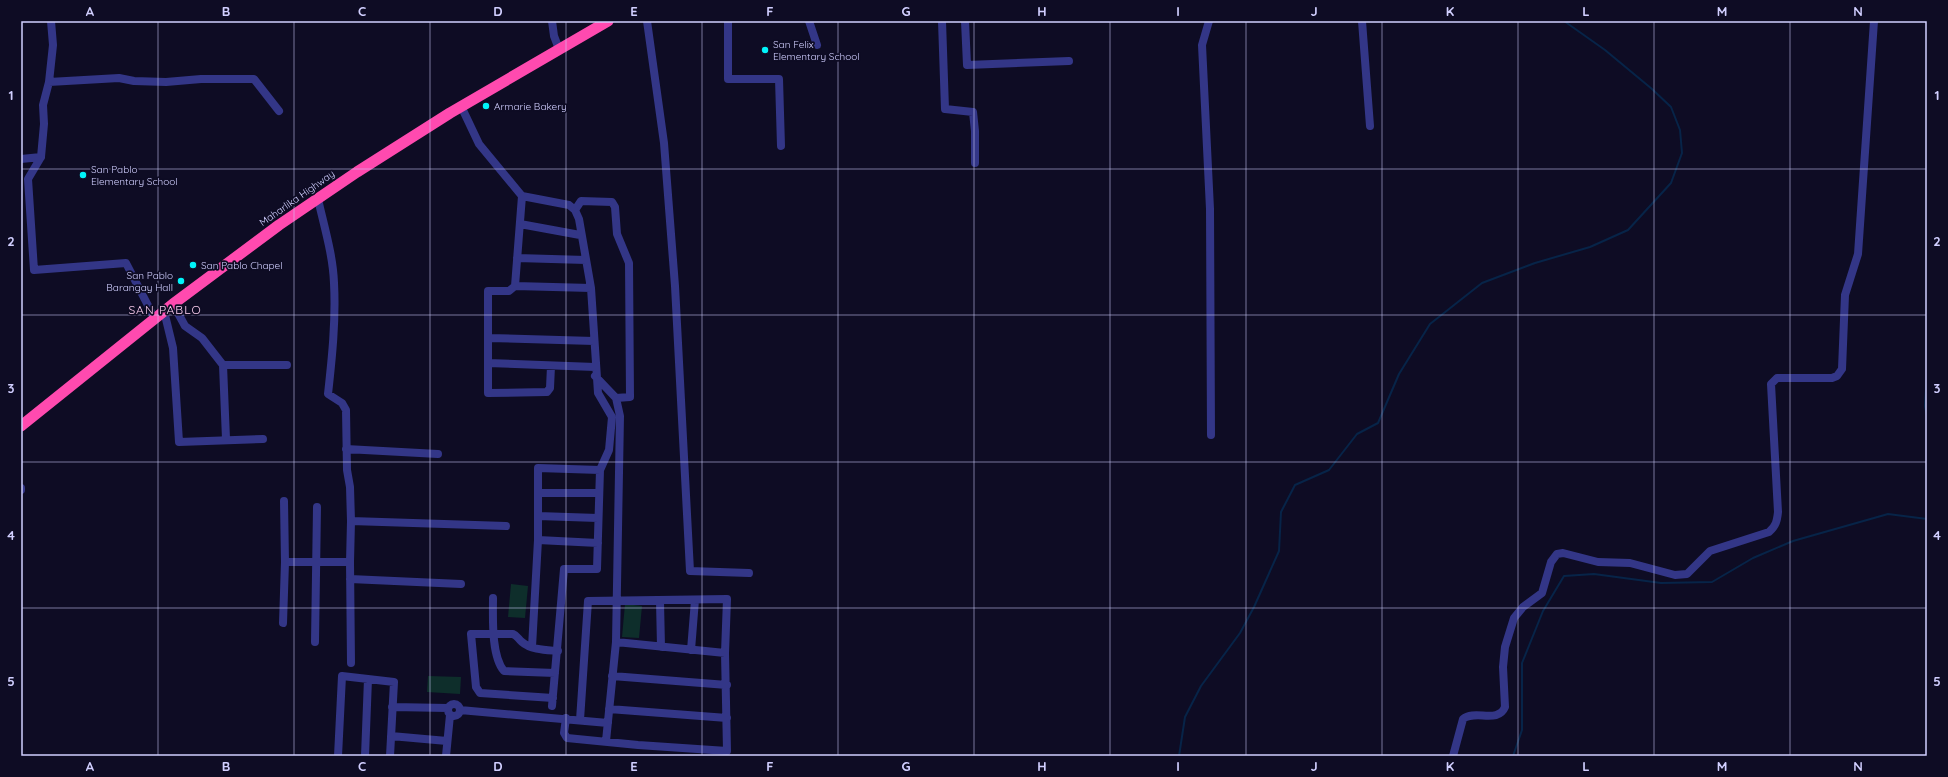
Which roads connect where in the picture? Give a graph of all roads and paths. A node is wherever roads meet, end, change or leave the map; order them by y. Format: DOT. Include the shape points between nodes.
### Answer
graph roads {
  1 [pos="51,21"];
  2 [pos="552,21"];
  3 [pos="608,21"];
  4 [pos="647,21"];
  5 [pos="728,21"];
  6 [pos="809,21"];
  7 [pos="942,21"];
  8 [pos="965,21"];
  9 [pos="1209,21"];
  10 [pos="1362,21"];
  11 [pos="1874,21"];
  12 [pos="817,45"];
  13 [pos="559,49"];
  14 [pos="1069,61"];
  15 [pos="49,82"];
  16 [pos="461,106"];
  17 [pos="279,111"];
  18 [pos="1370,126"];
  19 [pos="781,146"];
  20 [pos="41,157"];
  21 [pos="21,159"];
  22 [pos="975,163"];
  23 [pos="522,196"];
  24 [pos="318,199"];
  25 [pos="575,210"];
  26 [pos="520,224"];
  27 [pos="580,235"];
  28 [pos="517,258"];
  29 [pos="586,260"];
  30 [pos="515,286"];
  31 [pos="591,288"];
  32 [pos="173,304"];
  33 [pos="164,311"];
  34 [pos="154,319"];
  35 [pos="488,338"];
  36 [pos="594,341"];
  37 [pos="488,363"];
  38 [pos="222,365"];
  39 [pos="287,365"];
  40 [pos="551,366"];
  41 [pos="595,367"];
  42 [pos="595,376"];
  43 [pos="616,398"];
  44 [pos="21,426"];
  45 [pos="1210,435"];
  46 [pos="226,439"];
  47 [pos="263,439"];
  48 [pos="346,449"];
  49 [pos="438,454"];
  50 [pos="600,470"];
  51 [pos="538,492"];
  52 [pos="599,493"];
  53 [pos="284,501"];
  54 [pos="317,507"];
  55 [pos="538,516"];
  56 [pos="598,518"];
  57 [pos="351,521"];
  58 [pos="506,526"];
  59 [pos="538,540"];
  60 [pos="598,543"];
  61 [pos="286,562"];
  62 [pos="316,562"];
  63 [pos="350,562"];
  64 [pos="749,573"];
  65 [pos="350,579"];
  66 [pos="461,584"];
  67 [pos="493,598"];
  68 [pos="695,600"];
  69 [pos="660,601"];
  70 [pos="617,602"];
  71 [pos="283,623"];
  72 [pos="494,635"];
  73 [pos="315,642"];
  74 [pos="616,642"];
  75 [pos="532,647"];
  76 [pos="661,647"];
  77 [pos="691,650"];
  78 [pos="558,651"];
  79 [pos="726,652"];
  80 [pos="351,663"];
  81 [pos="555,673"];
  82 [pos="612,676"];
  83 [pos="368,680"];
  84 [pos="727,685"];
  85 [pos="553,698"];
  86 [pos="552,706"];
  87 [pos="392,707"];
  88 [pos="609,709"];
  89 [pos="449,712"];
  90 [pos="566,718"];
  91 [pos="727,718"];
  92 [pos="580,720"];
  93 [pos="608,723"];
  94 [pos="391,736"];
  95 [pos="447,741"];
  96 [pos="606,741"];
  97 [pos="338,756"];
  98 [pos="365,756"];
  99 [pos="390,756"];
  100 [pos="446,756"];
  101 [pos="1453,756"];
  1 -- 15 [label="street"];
  2 -- 13 [label="street"];
  3 -- 13 [label="highway, Maharlika Highway"];
  4 -- 64 [label="street" via="664,143 676,286 690,571"];
  5 -- 19 [label="street" via="728,79 779,80"];
  6 -- 12 [label="street"];
  7 -- 22 [label="street" via="945,109 973,112"];
  8 -- 14 [label="street" via="967,65"];
  9 -- 45 [label="street" via="1202,45 1210,209"];
  10 -- 18 [label="street"];
  11 -- 101 [label="street" via="1858,254 1845,295 1842,369 1832,378 1777,378 1772,384 1778,512 1774,528 1769,532 1710,551 1682,576 1630,562 1598,562 1563,553 1557,554 1551,562 1542,593 1523,607 1514,618 1505,647 1503,711 1498,715 1473,715 1463,719"];
  13 -- 16 [label="highway, Maharlika Highway"];
  15 -- 17 [label="street" via="120,78 166,82 254,79"];
  15 -- 20 [label="street" via="43,105"];
  16 -- 23 [label="street" via="479,144"];
  16 -- 24 [label="highway, Maharlika Highway"];
  20 -- 21 [label="street"];
  20 -- 34 [label="street" via="28,179 34,270 126,262"];
  23 -- 25 [label="street" via="570,205"];
  23 -- 26 [label="street"];
  24 -- 32 [label="highway, Maharlika Highway"];
  24 -- 48 [label="street" via="334,282 334,335 328,394 346,410"];
  25 -- 27 [label="street"];
  25 -- 43 [label="street" via="581,202 612,202 615,207 617,234 628,263 630,396"];
  26 -- 27 [label="street"];
  26 -- 28 [label="street"];
  27 -- 29 [label="street"];
  28 -- 29 [label="street"];
  28 -- 30 [label="street"];
  29 -- 31 [label="street"];
  30 -- 31 [label="street"];
  30 -- 35 [label="street" via="509,291 488,291"];
  31 -- 36 [label="street"];
  32 -- 33 [label="highway, Maharlika Highway"];
  32 -- 38 [label="street" via="185,326 202,338"];
  33 -- 34 [label="highway, Maharlika Highway"];
  33 -- 46 [label="street" via="173,348 179,442"];
  34 -- 44 [label="highway, Maharlika Highway"];
  35 -- 36 [label="street"];
  35 -- 37 [label="street"];
  36 -- 41 [label="street"];
  37 -- 40 [label="street"];
  37 -- 40 [label="street" via="488,393 547,392 550,388"];
  38 -- 39 [label="street"];
  38 -- 46 [label="street"];
  40 -- 41 [label="street"];
  41 -- 42 [label="street"];
  42 -- 43 [label="street"];
  42 -- 50 [label="street" via="598,393 612,417 609,450"];
  43 -- 70 [label="street" via="620,416"];
  46 -- 47 [label="street"];
  48 -- 49 [label="street"];
  48 -- 57 [label="street"];
  50 -- 51 [label="street" via="538,468"];
  50 -- 52 [label="street"];
  51 -- 52 [label="street"];
  51 -- 55 [label="street"];
  52 -- 56 [label="street"];
  53 -- 61 [label="street"];
  54 -- 62 [label="street"];
  55 -- 56 [label="street"];
  55 -- 59 [label="street"];
  56 -- 60 [label="street"];
  57 -- 58 [label="street"];
  57 -- 63 [label="street"];
  59 -- 60 [label="street"];
  59 -- 75 [label="street"];
  60 -- 78 [label="street" via="597,569 564,569"];
  61 -- 62 [label="street"];
  61 -- 71 [label="street"];
  62 -- 63 [label="street"];
  62 -- 73 [label="street"];
  63 -- 65 [label="street"];
  65 -- 66 [label="street"];
  65 -- 80 [label="street"];
  67 -- 72 [label="street"];
  68 -- 69 [label="street"];
  68 -- 77 [label="street"];
  68 -- 79 [label="street" via="727,599"];
  69 -- 70 [label="street"];
  69 -- 76 [label="street"];
  70 -- 74 [label="street"];
  70 -- 92 [label="street" via="588,601"];
  72 -- 75 [label="street" via="513,634"];
  72 -- 81 [label="street" via="499,665 504,670"];
  72 -- 85 [label="street" via="471,634 476,687 480,693"];
  74 -- 76 [label="street"];
  74 -- 82 [label="street"];
  75 -- 78 [label="street"];
  76 -- 77 [label="street"];
  77 -- 79 [label="street"];
  78 -- 81 [label="street"];
  79 -- 84 [label="street"];
  81 -- 85 [label="street"];
  82 -- 84 [label="street"];
  82 -- 88 [label="street"];
  83 -- 87 [label="street" via="394,682"];
  83 -- 97 [label="street" via="342,676"];
  83 -- 98 [label="street"];
  84 -- 91 [label="street"];
  85 -- 86 [label="street"];
  87 -- 89 [label="street"];
  87 -- 94 [label="street"];
  88 -- 91 [label="street"];
  88 -- 93 [label="street"];
  89 -- 90 [label="street" via="454,704 460,710"];
  89 -- 95 [label="street"];
  90 -- 92 [label="street"];
  90 -- 96 [label="street" via="564,733 567,738"];
  91 -- 96 [label="street" via="727,751"];
  92 -- 93 [label="street"];
  93 -- 96 [label="street"];
  94 -- 95 [label="street"];
  94 -- 99 [label="street"];
  95 -- 100 [label="street"];
}
